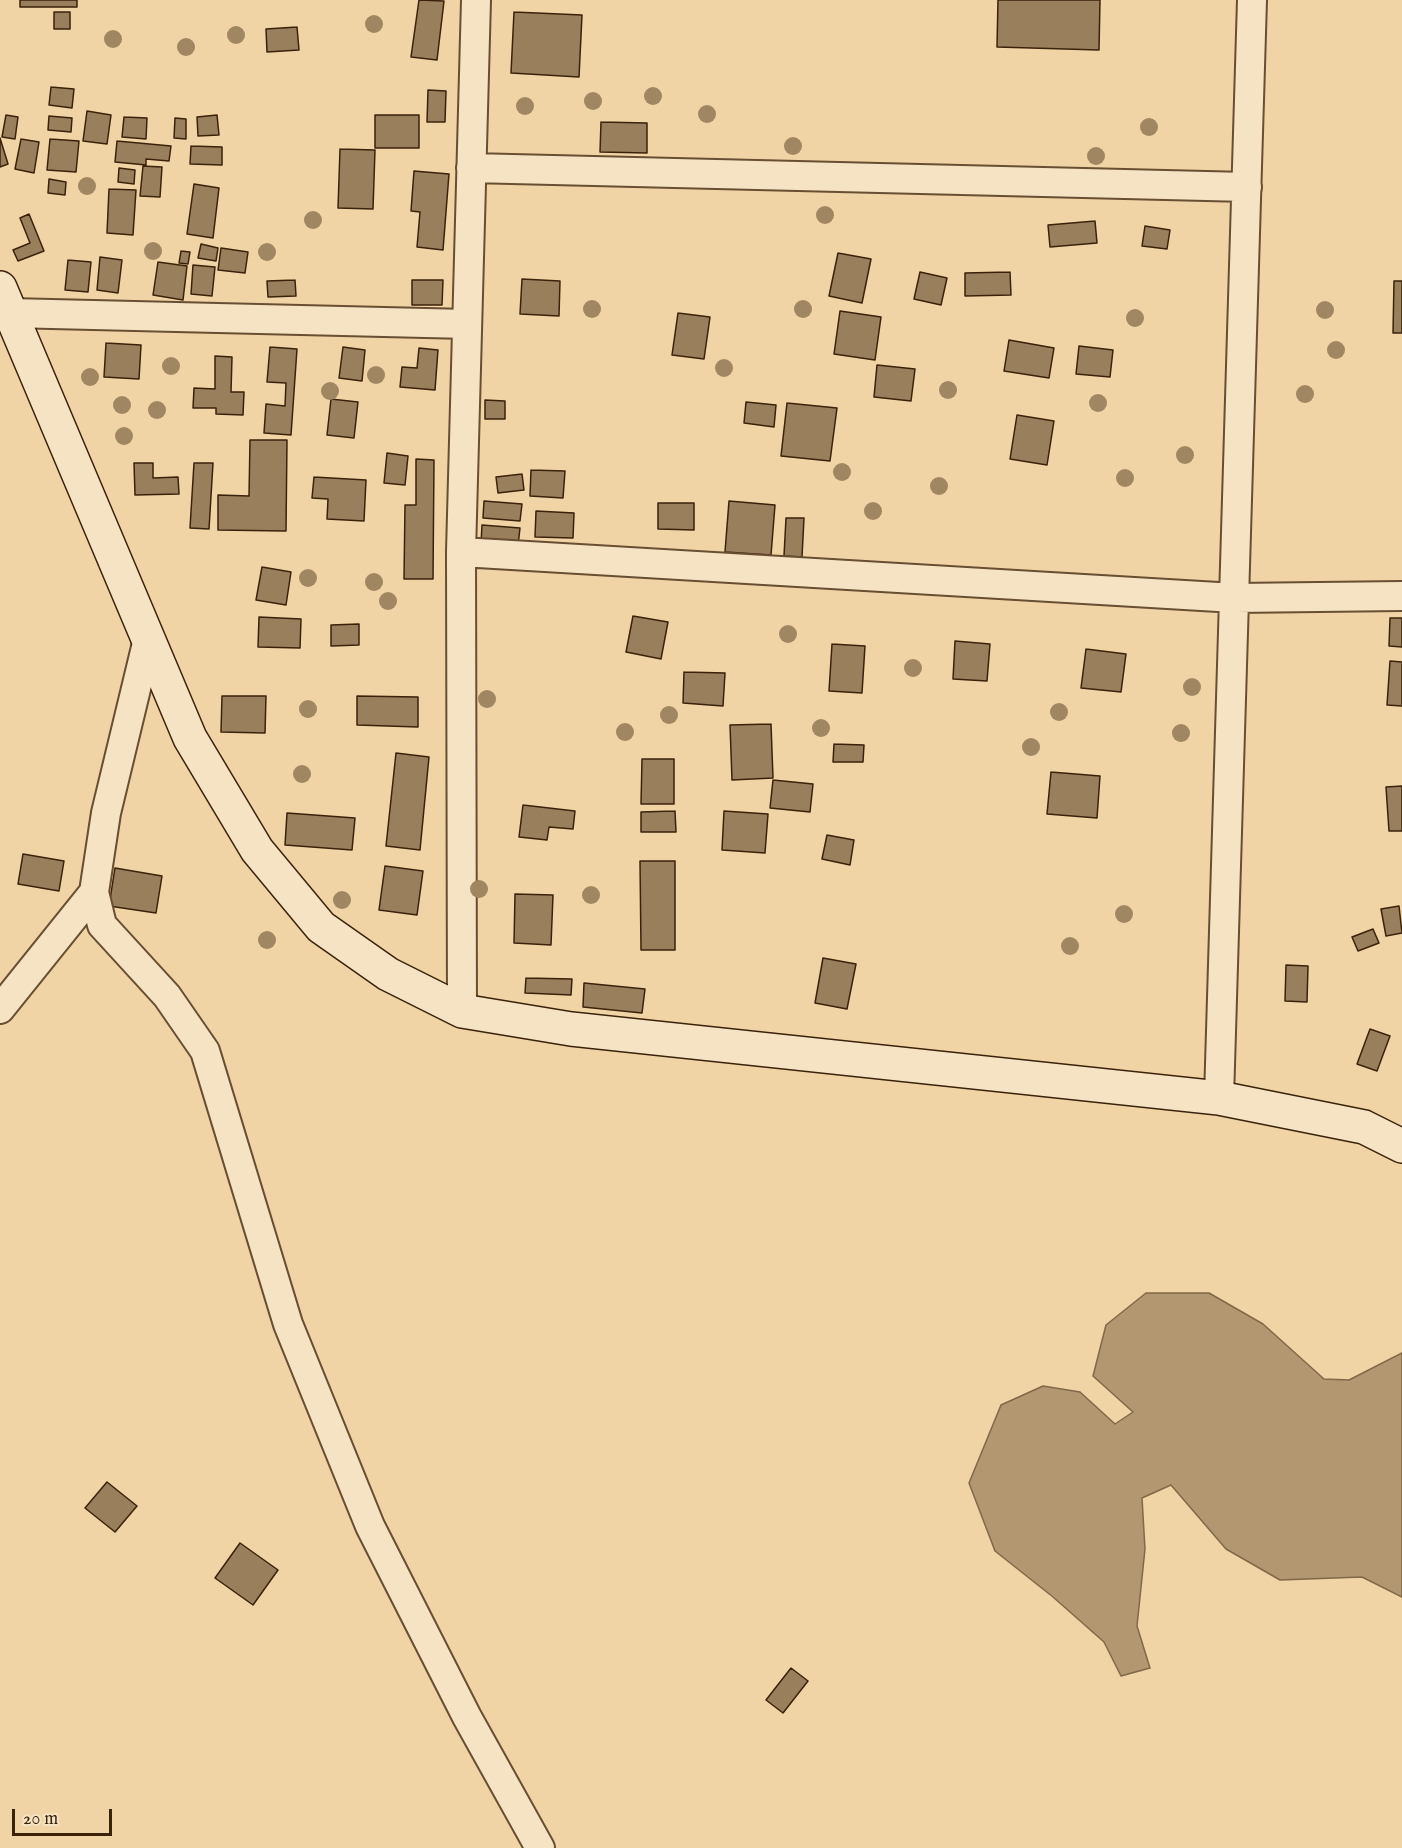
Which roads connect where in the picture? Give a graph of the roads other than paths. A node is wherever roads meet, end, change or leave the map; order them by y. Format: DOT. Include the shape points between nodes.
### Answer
graph roads {
  1 [pos="476,0"];
  2 [pos="1252,0"];
  3 [pos="471,168"];
  4 [pos="1247,187"];
  5 [pos="5,300"];
  6 [pos="467,324"];
  7 [pos="461,552"];
  8 [pos="1402,596"];
  9 [pos="1235,598"];
  10 [pos="148,639"];
  11 [pos="94,892"];
  12 [pos="0,1009"];
  13 [pos="462,1011"];
  14 [pos="1219,1098"];
  15 [pos="1402,1146"];
  16 [pos="540,1848"];
  1 -- 3 [label="street"];
  2 -- 4 [label="street"];
  3 -- 4 [label="street"];
  3 -- 6 [label="street"];
  4 -- 9 [label="street"];
  5 -- 6 [label="street"];
  5 -- 10 [label="main road"];
  6 -- 7 [label="street"];
  7 -- 9 [label="street"];
  7 -- 13 [label="street"];
  8 -- 9 [label="street"];
  9 -- 14 [label="street"];
  10 -- 11 [label="street" via="106,813"];
  10 -- 13 [label="main road" via="190,738 257,850 321,927 388,974"];
  11 -- 12 [label="street"];
  11 -- 16 [label="street" via="102,925 167,996 205,1051 288,1324 370,1526 467,1717"];
  13 -- 14 [label="main road" via="572,1029"];
  14 -- 15 [label="main road" via="1364,1127"];
}
